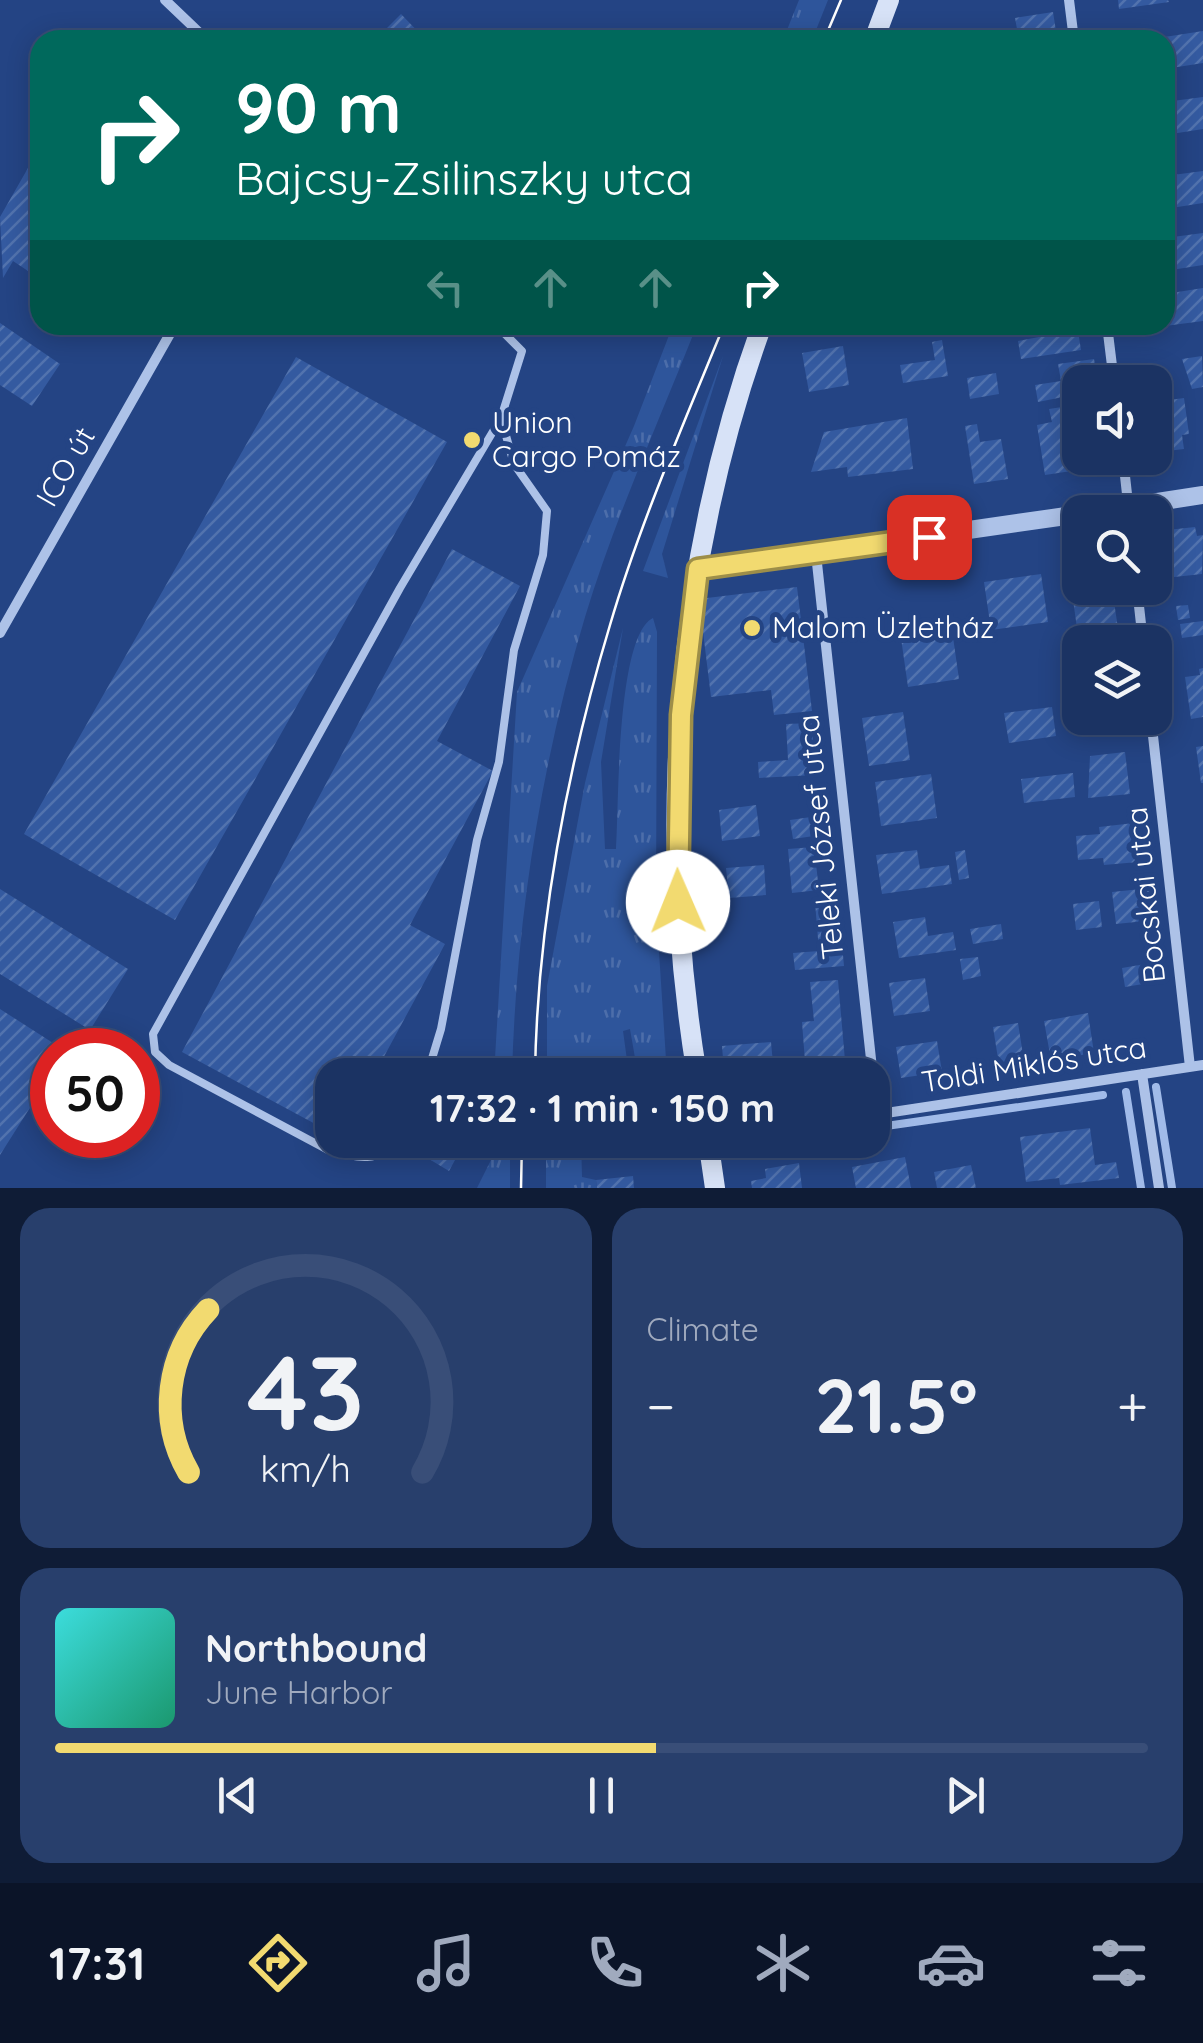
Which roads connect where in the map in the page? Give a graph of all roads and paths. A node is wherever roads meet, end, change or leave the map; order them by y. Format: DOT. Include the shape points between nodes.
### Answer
graph roads {
  1 [pos="165,0"];
  2 [pos="889,0"];
  3 [pos="1069,0"];
  4 [pos="196,30"];
  5 [pos="878,30"];
  6 [pos="1073,30"];
  7 [pos="169,335"];
  8 [pos="506,335"];
  9 [pos="759,335"];
  10 [pos="1108,335"];
  11 [pos="1112,365"];
  12 [pos="501,418"];
  13 [pos="1203,496"];
  14 [pos="1172,502"];
  15 [pos="1062,517"];
  16 [pos="816,554"];
  17 [pos="698,569"];
  18 [pos="0,633"];
  19 [pos="1154,735"];
  20 [pos="432,1058"];
  21 [pos="695,1058"];
  22 [pos="869,1058"];
  23 [pos="1203,1065"];
  24 [pos="1190,1067"];
  25 [pos="1142,1074"];
  26 [pos="890,1112"];
  27 [pos="315,1143"];
  28 [pos="711,1158"];
  29 [pos="715,1188"];
  30 [pos="1159,1188"];
  1 -- 4 [label="street"];
  2 -- 5 [label="main road"];
  3 -- 6 [label="street"];
  7 -- 18 [label="street, ICO út"];
  8 -- 12 [label="lane" via="522,350"];
  9 -- 17 [label="main road" via="722,456"];
  10 -- 11 [label="street"];
  12 -- 20 [label="lane" via="514,464 547,511 543,555 514,650 500,762"];
  12 -- 27 [label="lane" via="154,1034 155,1052 169,1065"];
  13 -- 14 [label="street"];
  15 -- 16 [label="street"];
  16 -- 17 [label="street"];
  16 -- 22 [label="street, Teleki József utca"];
  17 -- 21 [label="main road" via="681,715 678,815 680,932"];
  19 -- 24 [label="street, Bocskai utca"];
  23 -- 24 [label="street, Toldi Miklós utca"];
  24 -- 25 [label="street, Toldi Miklós utca"];
  25 -- 26 [label="street, Toldi Miklós utca"];
  25 -- 30 [label="street"];
  28 -- 29 [label="main road"];
}
